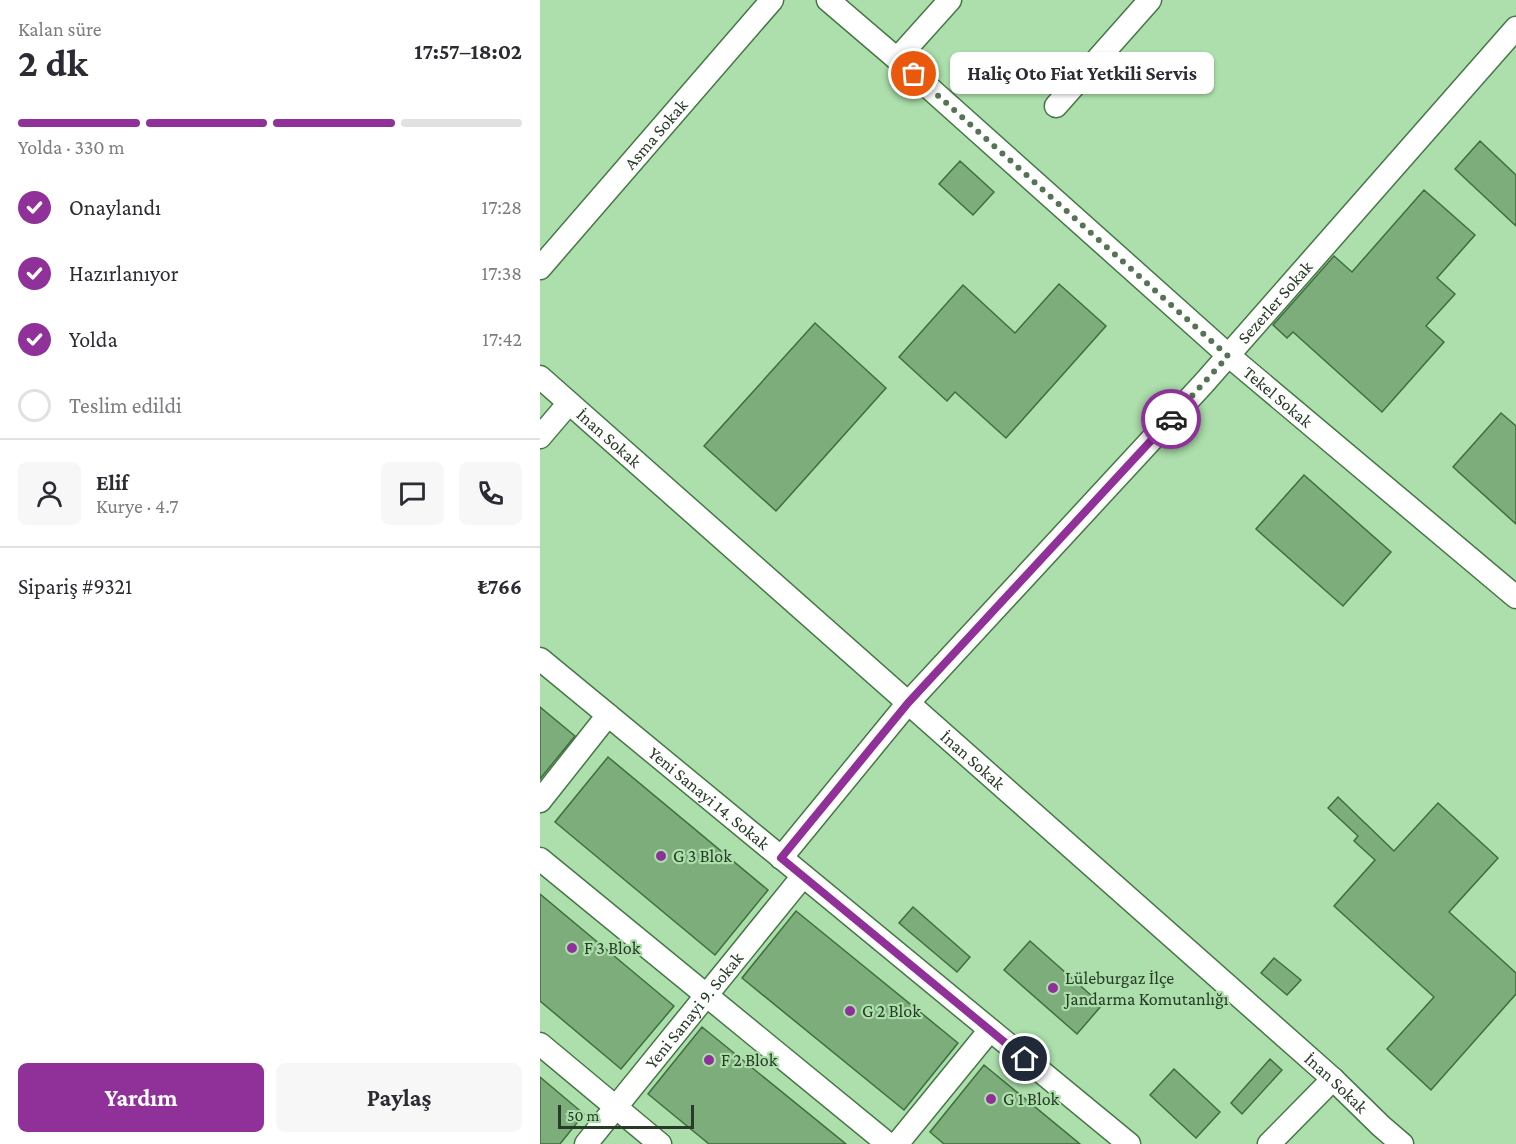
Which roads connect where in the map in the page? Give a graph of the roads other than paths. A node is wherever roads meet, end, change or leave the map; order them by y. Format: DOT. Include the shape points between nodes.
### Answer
graph roads {
  1 [pos="771,0"];
  2 [pos="828,0"];
  3 [pos="950,0"];
  4 [pos="1150,0"];
  5 [pos="1516,28"];
  6 [pos="897,59"];
  7 [pos="1056,106"];
  8 [pos="540,268"];
  9 [pos="1228,356"];
  10 [pos="540,377"];
  11 [pos="570,403"];
  12 [pos="540,437"];
  13 [pos="1516,597"];
  14 [pos="540,658"];
  15 [pos="908,703"];
  16 [pos="608,716"];
  17 [pos="540,801"];
  18 [pos="781,858"];
  19 [pos="540,860"];
  20 [pos="802,876"];
  21 [pos="706,995"];
  22 [pos="990,1030"];
  23 [pos="540,1044"];
  24 [pos="1333,1079"];
  25 [pos="616,1107"];
  26 [pos="586,1144"];
  27 [pos="660,1144"];
  28 [pos="888,1144"];
  29 [pos="897,1144"];
  30 [pos="1129,1144"];
  31 [pos="1269,1144"];
  32 [pos="1402,1144"];
  1 -- 8 [label="street, Asma Sokak"];
  2 -- 6 [label="street, Tekel Sokak"];
  3 -- 6 [label="street"];
  4 -- 7 [label="street"];
  5 -- 9 [label="street, Sezerler Sokak"];
  6 -- 9 [label="street, Tekel Sokak"];
  9 -- 13 [label="street, Tekel Sokak"];
  9 -- 15 [label="street, Sezerler Sokak"];
  10 -- 11 [label="street, İnan Sokak"];
  11 -- 12 [label="street"];
  11 -- 15 [label="street, İnan Sokak"];
  14 -- 16 [label="street, Yeni Sanayi 14. Sokak"];
  15 -- 18 [label="street, Sezerler Sokak"];
  15 -- 24 [label="street, İnan Sokak"];
  16 -- 17 [label="street"];
  16 -- 18 [label="street, Yeni Sanayi 14. Sokak"];
  18 -- 20 [label="street, Yeni Sanayi 14. Sokak"];
  19 -- 21 [label="street"];
  20 -- 21 [label="street, Yeni Sanayi 9. Sokak"];
  20 -- 22 [label="street, Yeni Sanayi 14. Sokak"];
  21 -- 25 [label="street, Yeni Sanayi 9. Sokak"];
  21 -- 28 [label="street"];
  22 -- 29 [label="street"];
  22 -- 30 [label="street, Yeni Sanayi 14. Sokak"];
  23 -- 25 [label="street"];
  24 -- 31 [label="street"];
  24 -- 32 [label="street, İnan Sokak"];
  25 -- 26 [label="street, Yeni Sanayi 9. Sokak"];
  25 -- 27 [label="street"];
}
